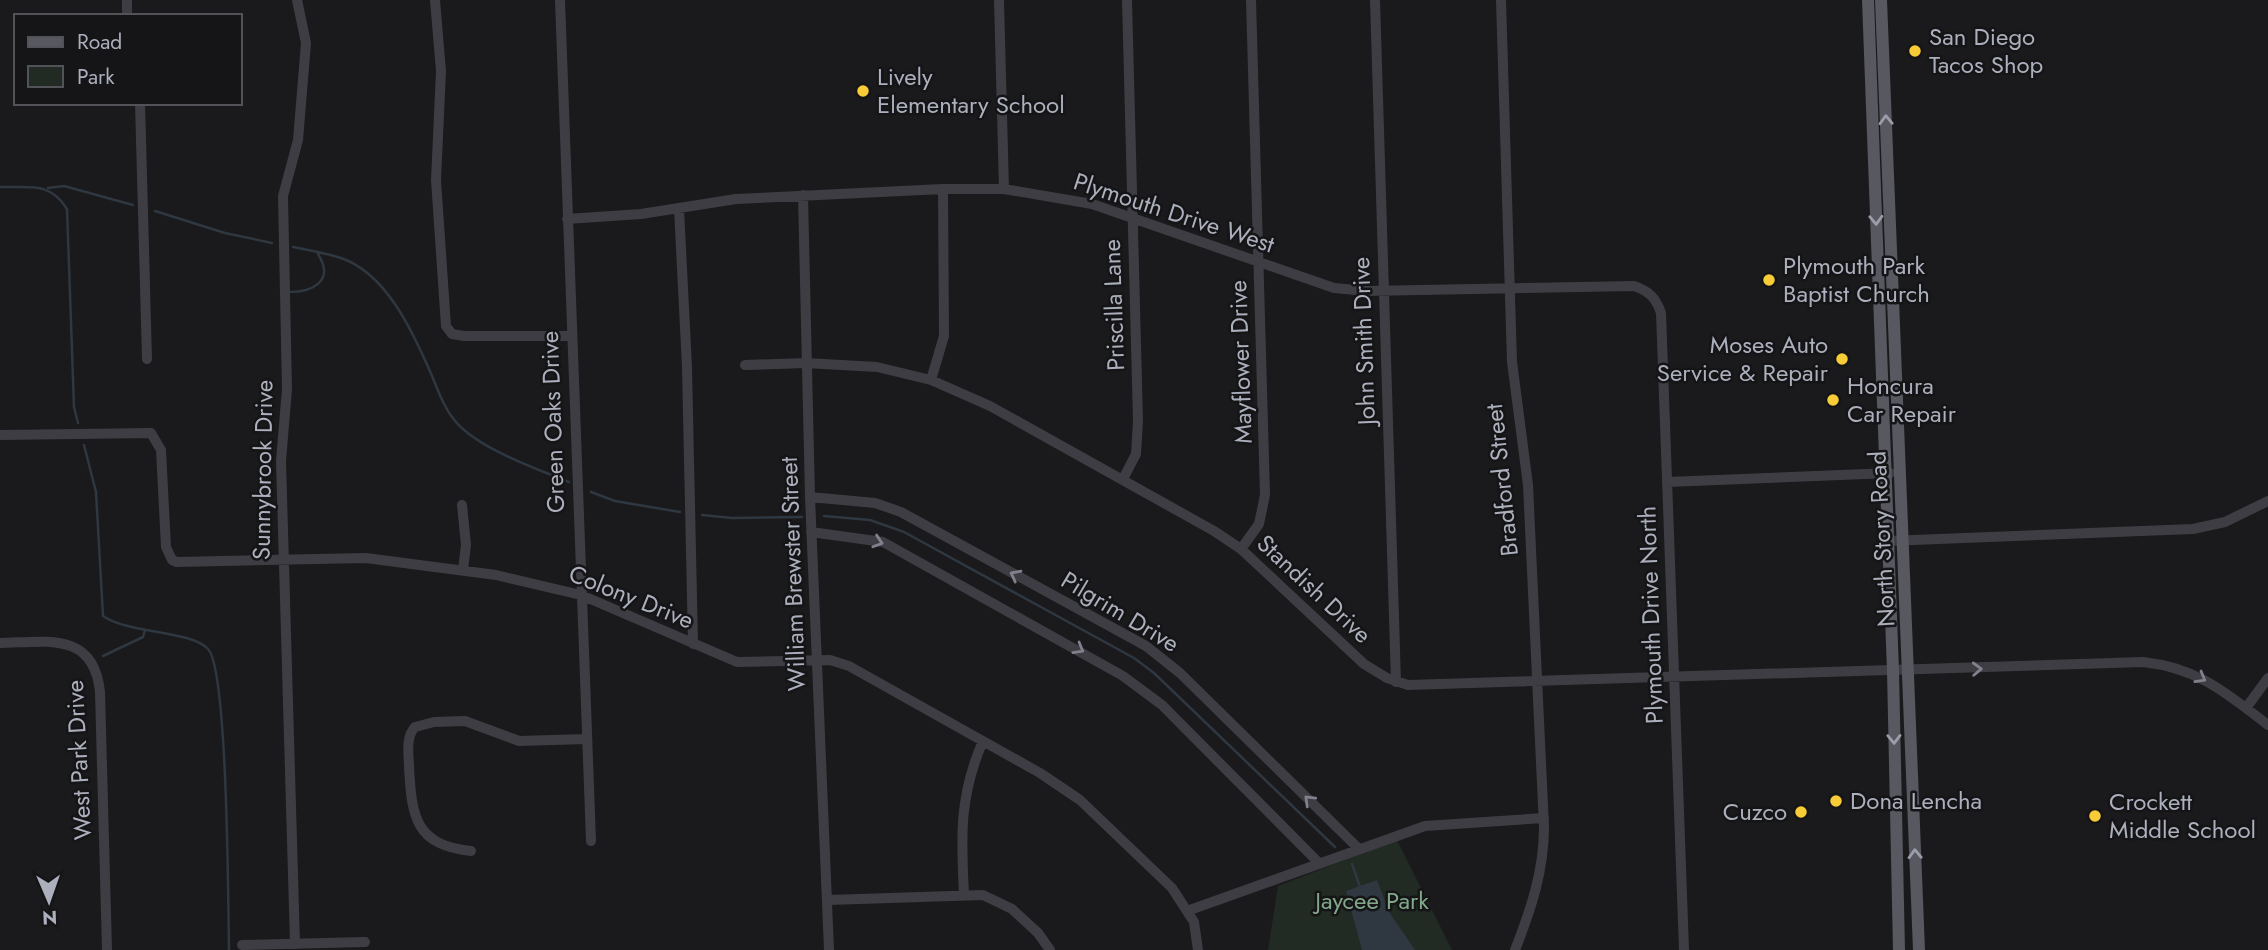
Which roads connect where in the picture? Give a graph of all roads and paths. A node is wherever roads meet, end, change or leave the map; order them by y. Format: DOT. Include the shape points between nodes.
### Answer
graph roads {
  1 [pos="297,0"];
  2 [pos="435,0"];
  3 [pos="560,0"];
  4 [pos="999,0"];
  5 [pos="1127,0"];
  6 [pos="1251,0"];
  7 [pos="1375,0"];
  8 [pos="1501,0"];
  9 [pos="1868,0"];
  10 [pos="1881,0"];
  11 [pos="141,105"];
  12 [pos="1874,176"];
  13 [pos="1888,176"];
  14 [pos="943,189"];
  15 [pos="1004,189"];
  16 [pos="803,195"];
  17 [pos="679,209"];
  18 [pos="567,219"];
  19 [pos="1133,219"];
  20 [pos="1259,264"];
  21 [pos="1509,288"];
  22 [pos="1640,288"];
  23 [pos="1384,291"];
  24 [pos="571,336"];
  25 [pos="147,359"];
  26 [pos="806,363"];
  27 [pos="745,365"];
  28 [pos="931,380"];
  29 [pos="0,435"];
  30 [pos="1900,472"];
  31 [pos="1885,473"];
  32 [pos="1123,480"];
  33 [pos="1667,482"];
  34 [pos="810,497"];
  35 [pos="2268,501"];
  36 [pos="462,505"];
  37 [pos="811,532"];
  38 [pos="1888,541"];
  39 [pos="1903,541"];
  40 [pos="1241,549"];
  41 [pos="282,561"];
  42 [pos="463,570"];
  43 [pos="581,595"];
  44 [pos="0,643"];
  45 [pos="693,644"];
  46 [pos="817,660"];
  47 [pos="1893,671"];
  48 [pos="1909,671"];
  49 [pos="1675,678"];
  50 [pos="2268,678"];
  51 [pos="1396,682"];
  52 [pos="1537,683"];
  53 [pos="2246,708"];
  54 [pos="2268,725"];
  55 [pos="587,739"];
  56 [pos="983,741"];
  57 [pos="1544,818"];
  58 [pos="591,841"];
  59 [pos="1358,848"];
  60 [pos="471,851"];
  61 [pos="1320,863"];
  62 [pos="964,895"];
  63 [pos="828,900"];
  64 [pos="1187,911"];
  65 [pos="365,942"];
  66 [pos="295,944"];
  67 [pos="242,945"];
  68 [pos="107,950"];
  69 [pos="830,950"];
  70 [pos="1051,950"];
  71 [pos="1198,950"];
  72 [pos="1515,950"];
  73 [pos="1684,950"];
  74 [pos="1899,950"];
  75 [pos="1919,950"];
  1 -- 41 [label="street, Sunnybrook Drive" via="305,32 304,75 298,140 283,196 287,389 281,461"];
  2 -- 24 [label="street" via="441,71 437,194 446,326 458,335"];
  3 -- 18 [label="street, Green Oaks Drive"];
  4 -- 15 [label="street"];
  5 -- 19 [label="street, Priscilla Lane"];
  6 -- 20 [label="street, Mayflower Drive"];
  7 -- 23 [label="street, John Smith Drive"];
  8 -- 21 [label="street, Bradford Street"];
  9 -- 12 [label="main road, North Story Road"];
  13 -- 10 [label="main road, North Story Road, one-way"];
  11 -- 25 [label="street"];
  12 -- 13 [label="main road"];
  12 -- 31 [label="main road, North Story Road, one-way"];
  13 -- 30 [label="main road, North Story Road"];
  14 -- 15 [label="street, Plymouth Drive West"];
  14 -- 16 [label="street, Plymouth Drive West"];
  14 -- 28 [label="street" via="944,336"];
  15 -- 19 [label="street, Plymouth Drive West" via="1069,199"];
  16 -- 17 [label="street, Plymouth Drive West" via="725,200"];
  16 -- 26 [label="street, William Brewster Street"];
  17 -- 18 [label="street, Plymouth Drive West"];
  17 -- 45 [label="street"];
  18 -- 24 [label="street, Green Oaks Drive"];
  19 -- 20 [label="street, Plymouth Drive West"];
  19 -- 32 [label="street, Priscilla Lane" via="1138,443"];
  20 -- 23 [label="street, Plymouth Drive West" via="1334,288"];
  20 -- 40 [label="street, Mayflower Drive" via="1265,495 1259,524"];
  21 -- 22 [label="street, Plymouth Drive West"];
  21 -- 23 [label="street, Plymouth Drive West"];
  21 -- 52 [label="street, Bradford Street" via="1514,399 1528,485"];
  22 -- 33 [label="street, Plymouth Drive North" via="1653,296 1661,313"];
  23 -- 51 [label="street, John Smith Drive"];
  24 -- 43 [label="street, Green Oaks Drive"];
  26 -- 27 [label="street, Standish Drive"];
  26 -- 28 [label="street, Standish Drive" via="877,367"];
  26 -- 34 [label="street, William Brewster Street"];
  28 -- 32 [label="street, Standish Drive" via="990,406"];
  29 -- 41 [label="street, Colony Drive" via="151,433 161,450 166,547 172,560"];
  30 -- 31 [label="street"];
  30 -- 39 [label="main road, North Story Road"];
  31 -- 33 [label="street"];
  31 -- 38 [label="main road, North Story Road"];
  32 -- 40 [label="street, Standish Drive"];
  33 -- 49 [label="street, Plymouth Drive North"];
  34 -- 37 [label="street, William Brewster Street"];
  59 -- 34 [label="street, Pilgrim Drive, one-way" via="1180,673 1146,646 901,512 852,499"];
  35 -- 39 [label="street" via="2232,519 2193,529"];
  36 -- 42 [label="street"];
  37 -- 46 [label="street, William Brewster Street"];
  37 -- 61 [label="street, one-way" via="883,542 1123,676 1162,705"];
  38 -- 39 [label="street"];
  38 -- 47 [label="main road, North Story Road"];
  39 -- 48 [label="main road, North Story Road"];
  40 -- 51 [label="street, Standish Drive" via="1364,664"];
  41 -- 42 [label="street, Colony Drive" via="366,558"];
  41 -- 66 [label="street, Sunnybrook Drive"];
  42 -- 43 [label="street, Colony Drive"];
  43 -- 45 [label="street, Colony Drive"];
  43 -- 55 [label="street, Green Oaks Drive"];
  44 -- 68 [label="street, West Park Drive" via="55,641 72,645 86,654 96,669"];
  45 -- 46 [label="street, Colony Drive" via="737,662"];
  46 -- 56 [label="street, Colony Drive" via="849,666"];
  46 -- 63 [label="street, William Brewster Street"];
  47 -- 48 [label="street, Standish Drive"];
  47 -- 49 [label="street, Standish Drive"];
  47 -- 74 [label="main road, North Story Road, one-way"];
  48 -- 53 [label="street, Standish Drive, one-way" via="2143,662 2173,665 2198,675"];
  75 -- 48 [label="main road, North Story Road, one-way"];
  49 -- 52 [label="street, Standish Drive"];
  49 -- 73 [label="street, Plymouth Drive North"];
  50 -- 53 [label="street"];
  51 -- 52 [label="street, Standish Drive"];
  52 -- 57 [label="street, Bradford Street"];
  53 -- 54 [label="street, Standish Drive"];
  55 -- 58 [label="street, Green Oaks Drive"];
  55 -- 60 [label="street" via="519,741 465,721 415,727 408,745 413,816 438,843"];
  56 -- 62 [label="street" via="963,804"];
  56 -- 64 [label="street, Colony Drive" via="1080,800 1172,888"];
  57 -- 59 [label="street" via="1436,824"];
  57 -- 72 [label="street, Bradford Street" via="1541,874"];
  59 -- 61 [label="street"];
  61 -- 64 [label="street"];
  62 -- 63 [label="street"];
  62 -- 70 [label="street" via="1000,901 1023,918"];
  63 -- 69 [label="street, William Brewster Street"];
  64 -- 71 [label="street, Colony Drive"];
  65 -- 66 [label="street"];
  66 -- 67 [label="street"];
}
